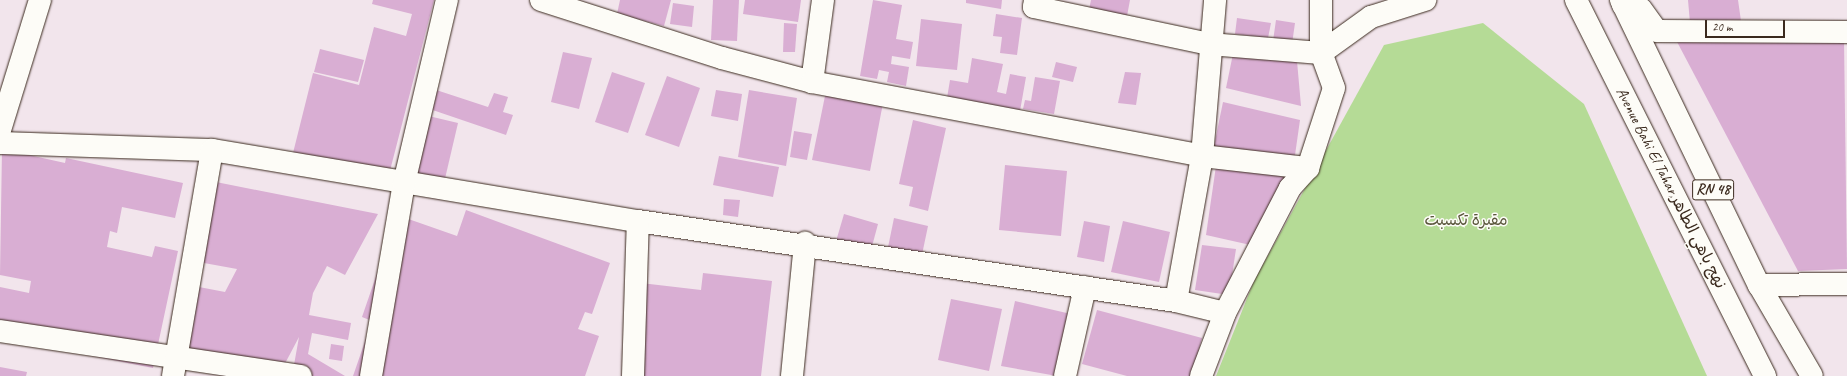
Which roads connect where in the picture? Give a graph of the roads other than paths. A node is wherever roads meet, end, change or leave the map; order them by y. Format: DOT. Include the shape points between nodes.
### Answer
graph roads {
  1 [pos="40,0"];
  2 [pos="447,0"];
  3 [pos="542,0"];
  4 [pos="823,0"];
  5 [pos="1035,0"];
  6 [pos="1215,0"];
  7 [pos="1321,0"];
  8 [pos="1425,0"];
  9 [pos="1576,0"];
  10 [pos="1656,0"];
  11 [pos="1622,3"];
  12 [pos="1657,31"];
  13 [pos="1847,32"];
  14 [pos="1209,44"];
  15 [pos="1320,53"];
  16 [pos="812,82"];
  17 [pos="0,130"];
  18 [pos="0,143"];
  19 [pos="212,150"];
  20 [pos="1202,156"];
  21 [pos="1308,168"];
  22 [pos="404,183"];
  23 [pos="638,221"];
  24 [pos="805,243"];
  25 [pos="1847,284"];
  26 [pos="1759,285"];
  27 [pos="1085,287"];
  28 [pos="1176,301"];
  29 [pos="1226,313"];
  30 [pos="0,331"];
  31 [pos="175,367"];
  32 [pos="301,376"];
  33 [pos="371,376"];
  34 [pos="633,376"];
  35 [pos="792,376"];
  36 [pos="1065,376"];
  37 [pos="1201,376"];
  38 [pos="1765,376"];
  39 [pos="1812,376"];
  1 -- 17 [label="street"];
  2 -- 22 [label="street"];
  3 -- 16 [label="street" via="722,58"];
  4 -- 16 [label="street"];
  5 -- 14 [label="street" via="1034,7"];
  6 -- 14 [label="street"];
  7 -- 15 [label="street"];
  8 -- 15 [label="street" via="1371,17"];
  9 -- 38 [label="street, Avenue Bahi El Tahar,نهج باهي الطاهر / RN 48"];
  10 -- 12 [label="street"];
  11 -- 12 [label="street" via="1641,9"];
  11 -- 26 [label="street, RN 48"];
  12 -- 13 [label="street"];
  14 -- 15 [label="street"];
  14 -- 20 [label="street"];
  15 -- 21 [label="street" via="1334,88"];
  16 -- 20 [label="street"];
  18 -- 19 [label="street"];
  19 -- 22 [label="street"];
  19 -- 31 [label="street"];
  20 -- 21 [label="street"];
  20 -- 28 [label="street"];
  21 -- 29 [label="street" via="1290,188"];
  22 -- 23 [label="street"];
  22 -- 33 [label="street"];
  23 -- 24 [label="street"];
  23 -- 34 [label="street"];
  24 -- 27 [label="street"];
  24 -- 35 [label="street"];
  25 -- 26 [label="street"];
  26 -- 39 [label="street, RN 48"];
  27 -- 28 [label="street"];
  27 -- 36 [label="street"];
  28 -- 29 [label="street"];
  29 -- 37 [label="street"];
  30 -- 31 [label="street"];
  31 -- 32 [label="street"];
}
